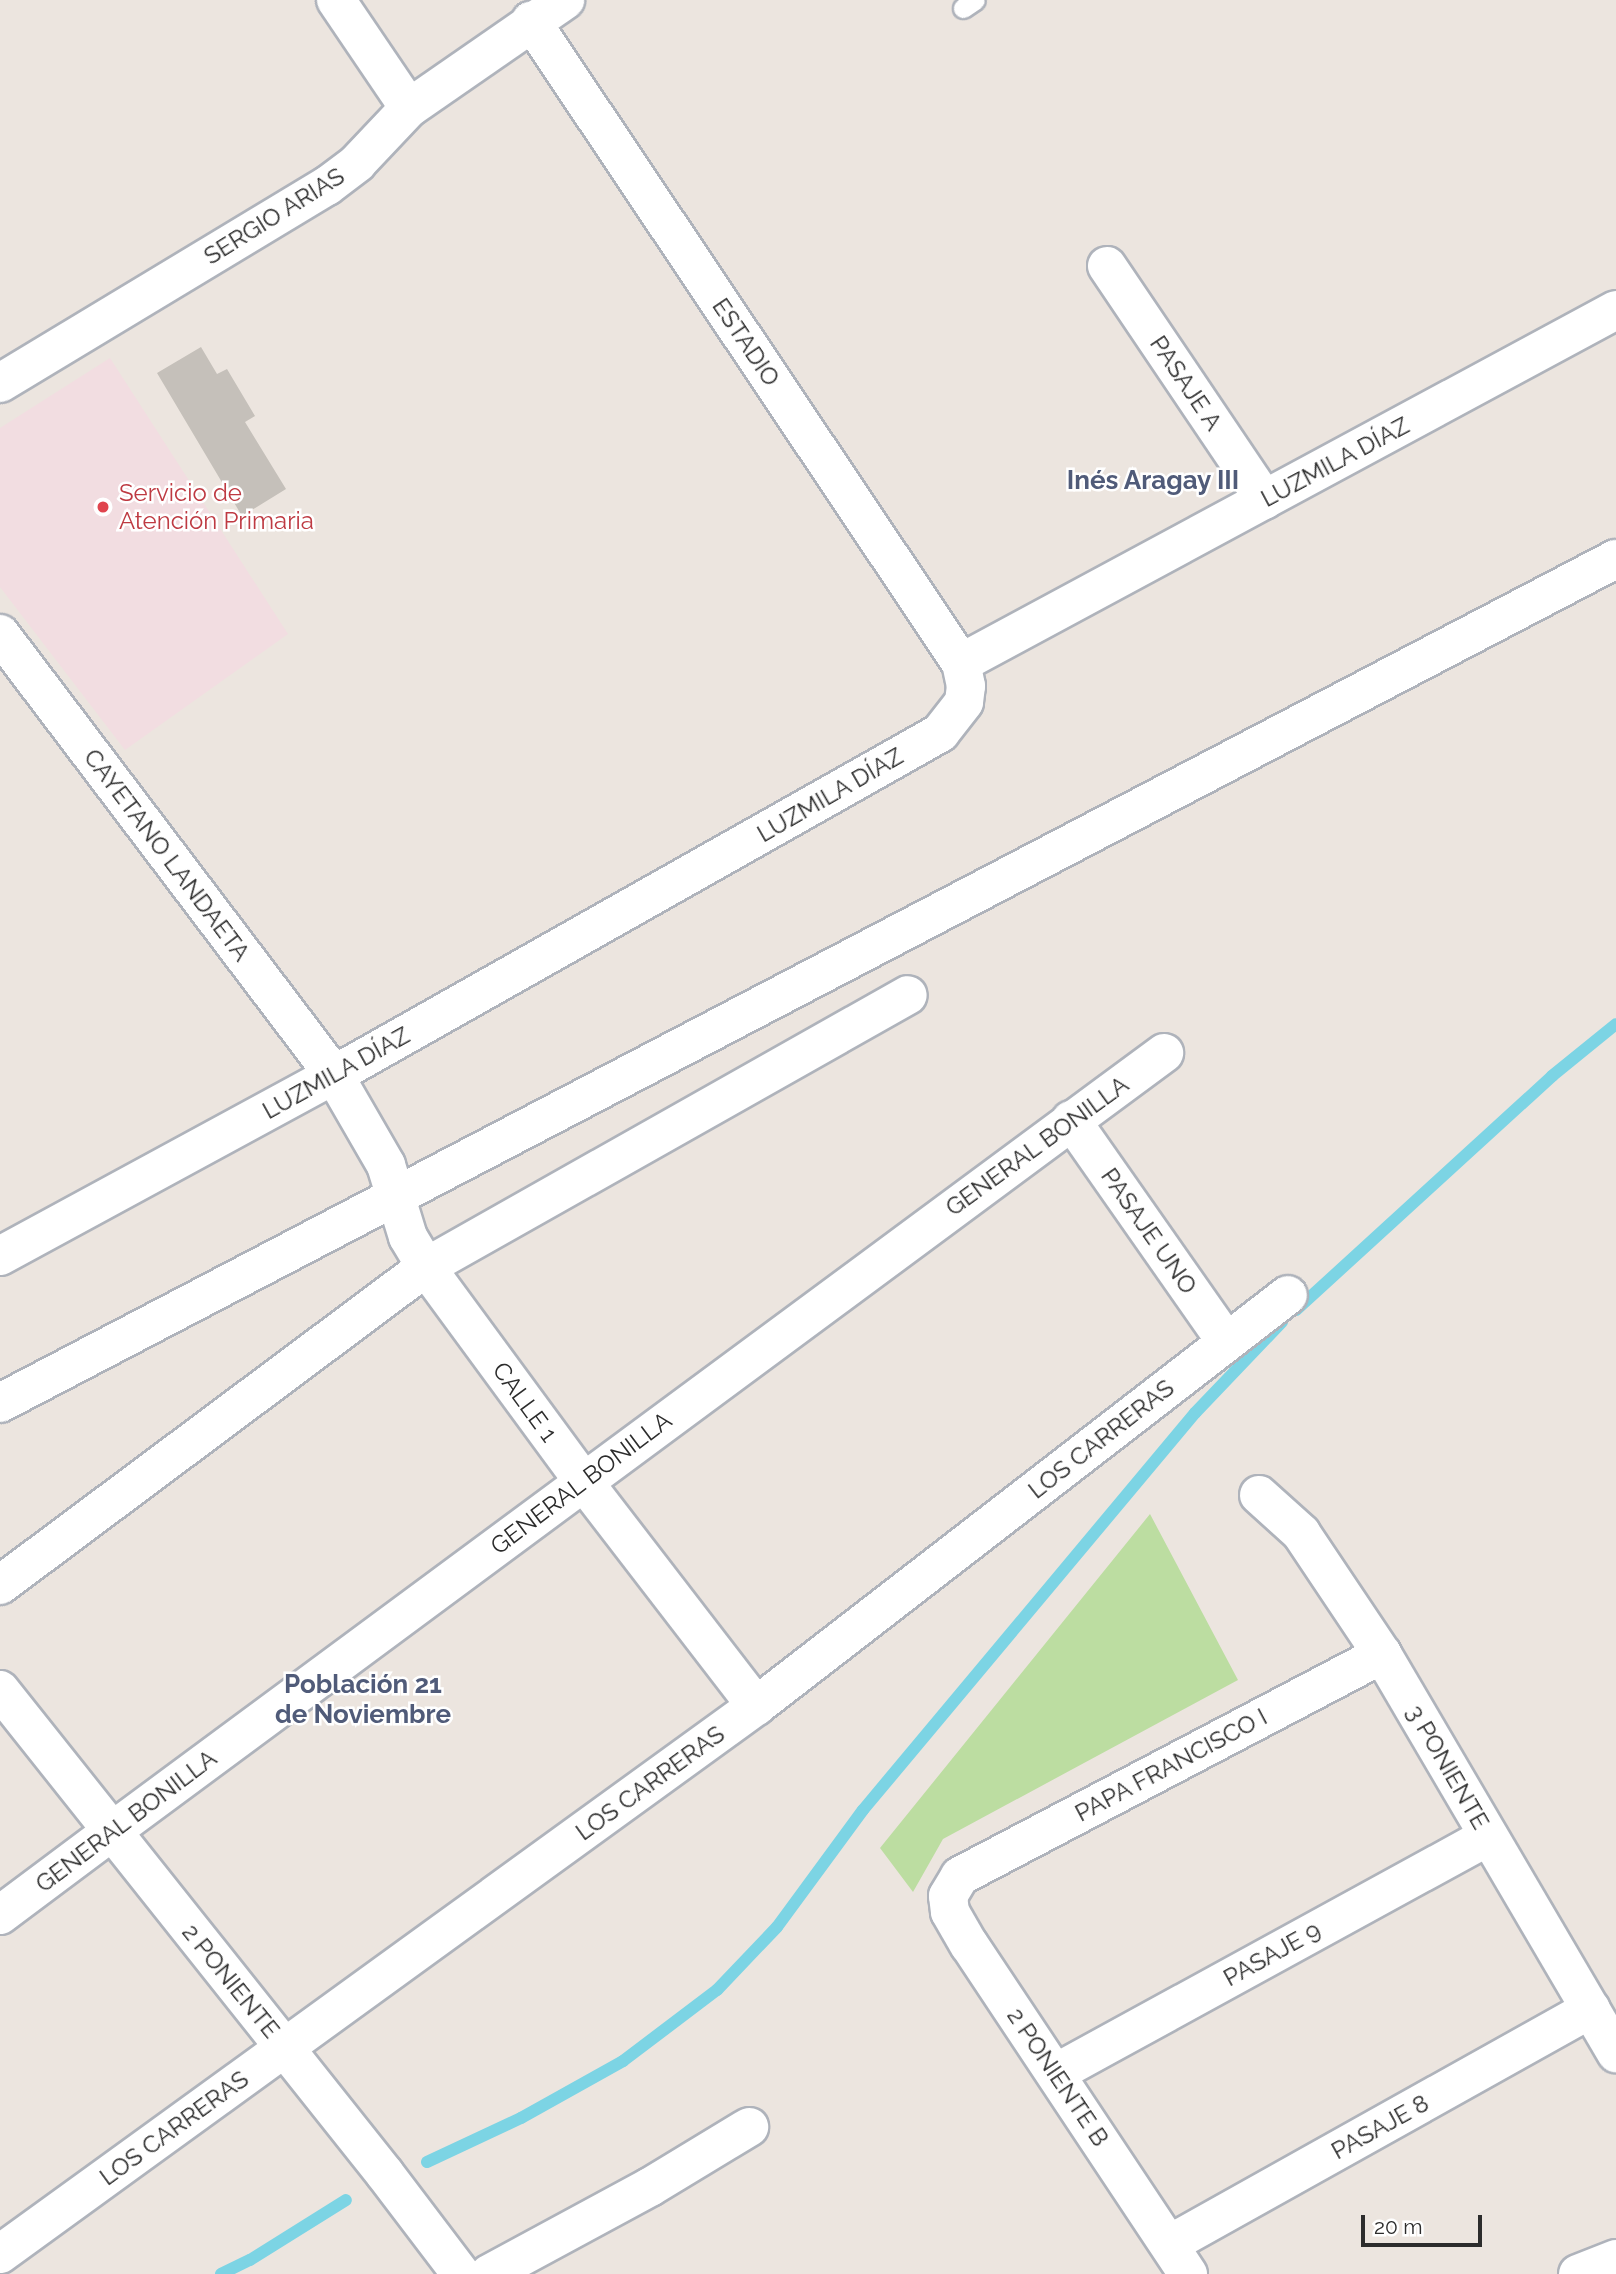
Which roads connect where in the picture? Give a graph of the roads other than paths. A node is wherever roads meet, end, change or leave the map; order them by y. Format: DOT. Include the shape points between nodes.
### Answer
graph roads {
  1 [pos="336,0"];
  2 [pos="565,0"];
  3 [pos="531,21"];
  4 [pos="410,108"];
  5 [pos="1107,266"];
  6 [pos="1616,310"];
  7 [pos="0,383"];
  8 [pos="1265,500"];
  9 [pos="1616,559"];
  10 [pos="0,634"];
  11 [pos="961,663"];
  12 [pos="908,995"];
  13 [pos="1164,1054"];
  14 [pos="334,1075"];
  15 [pos="1071,1120"];
  16 [pos="395,1198"];
  17 [pos="0,1256"];
  18 [pos="426,1267"];
  19 [pos="1288,1295"];
  20 [pos="1226,1341"];
  21 [pos="0,1403"];
  22 [pos="583,1481"];
  23 [pos="1259,1495"];
  24 [pos="0,1585"];
  25 [pos="1382,1654"];
  26 [pos="0,1690"];
  27 [pos="756,1706"];
  28 [pos="111,1832"];
  29 [pos="1488,1836"];
  30 [pos="960,1876"];
  31 [pos="0,1915"];
  32 [pos="1591,2009"];
  33 [pos="285,2048"];
  34 [pos="1616,2053"];
  35 [pos="1056,2073"];
  36 [pos="749,2127"];
  37 [pos="0,2254"];
  38 [pos="1179,2259"];
  39 [pos="1616,2259"];
  40 [pos="461,2274"];
  41 [pos="489,2274"];
  42 [pos="1577,2274"];
  1 -- 4 [label="street"];
  2 -- 3 [label="street, SERGIO ARIAS"];
  3 -- 4 [label="street, SERGIO ARIAS"];
  3 -- 11 [label="street, ESTADIO"];
  4 -- 7 [label="street, SERGIO ARIAS" via="357,163 327,186"];
  5 -- 8 [label="street, PASAJE A"];
  6 -- 8 [label="street, LUZMILA DÍAZ"];
  8 -- 11 [label="street, LUZMILA DÍAZ"];
  9 -- 16 [label="street"];
  10 -- 14 [label="street, CAYETANO LANDAETA"];
  11 -- 14 [label="street, LUZMILA DÍAZ" via="964,702 940,733"];
  12 -- 18 [label="street"];
  13 -- 15 [label="street, GENERAL BONILLA"];
  14 -- 16 [label="street, CALLE 1" via="386,1165"];
  14 -- 17 [label="street, LUZMILA DÍAZ"];
  15 -- 20 [label="street, PASAJE UNO"];
  15 -- 22 [label="street, GENERAL BONILLA"];
  16 -- 18 [label="street, CALLE 1" via="408,1237"];
  16 -- 21 [label="street"];
  18 -- 22 [label="street, CALLE 1"];
  18 -- 24 [label="street"];
  19 -- 20 [label="street, LOS CARRERAS"];
  20 -- 27 [label="street, LOS CARRERAS"];
  22 -- 27 [label="street, CALLE 1"];
  22 -- 28 [label="street, GENERAL BONILLA"];
  23 -- 25 [label="street, 3 PONIENTE" via="1301,1533"];
  25 -- 29 [label="street, 3 PONIENTE"];
  25 -- 30 [label="street, PAPA FRANCISCO I"];
  26 -- 28 [label="street, 2 PONIENTE"];
  27 -- 33 [label="street, LOS CARRERAS"];
  28 -- 31 [label="street, GENERAL BONILLA"];
  28 -- 33 [label="street, 2 PONIENTE"];
  29 -- 32 [label="street, 3 PONIENTE"];
  29 -- 35 [label="street, PASAJE 9"];
  30 -- 35 [label="street, 2 PONIENTE B" via="948,1896 950,1912"];
  32 -- 34 [label="street, 3 PONIENTE"];
  32 -- 38 [label="street, PASAJE 8"];
  33 -- 37 [label="street, LOS CARRERAS"];
  33 -- 40 [label="street, 2 PONIENTE"];
  35 -- 38 [label="street, 2 PONIENTE B"];
  36 -- 41 [label="street" via="650,2187"];
  39 -- 42 [label="street"];
}
